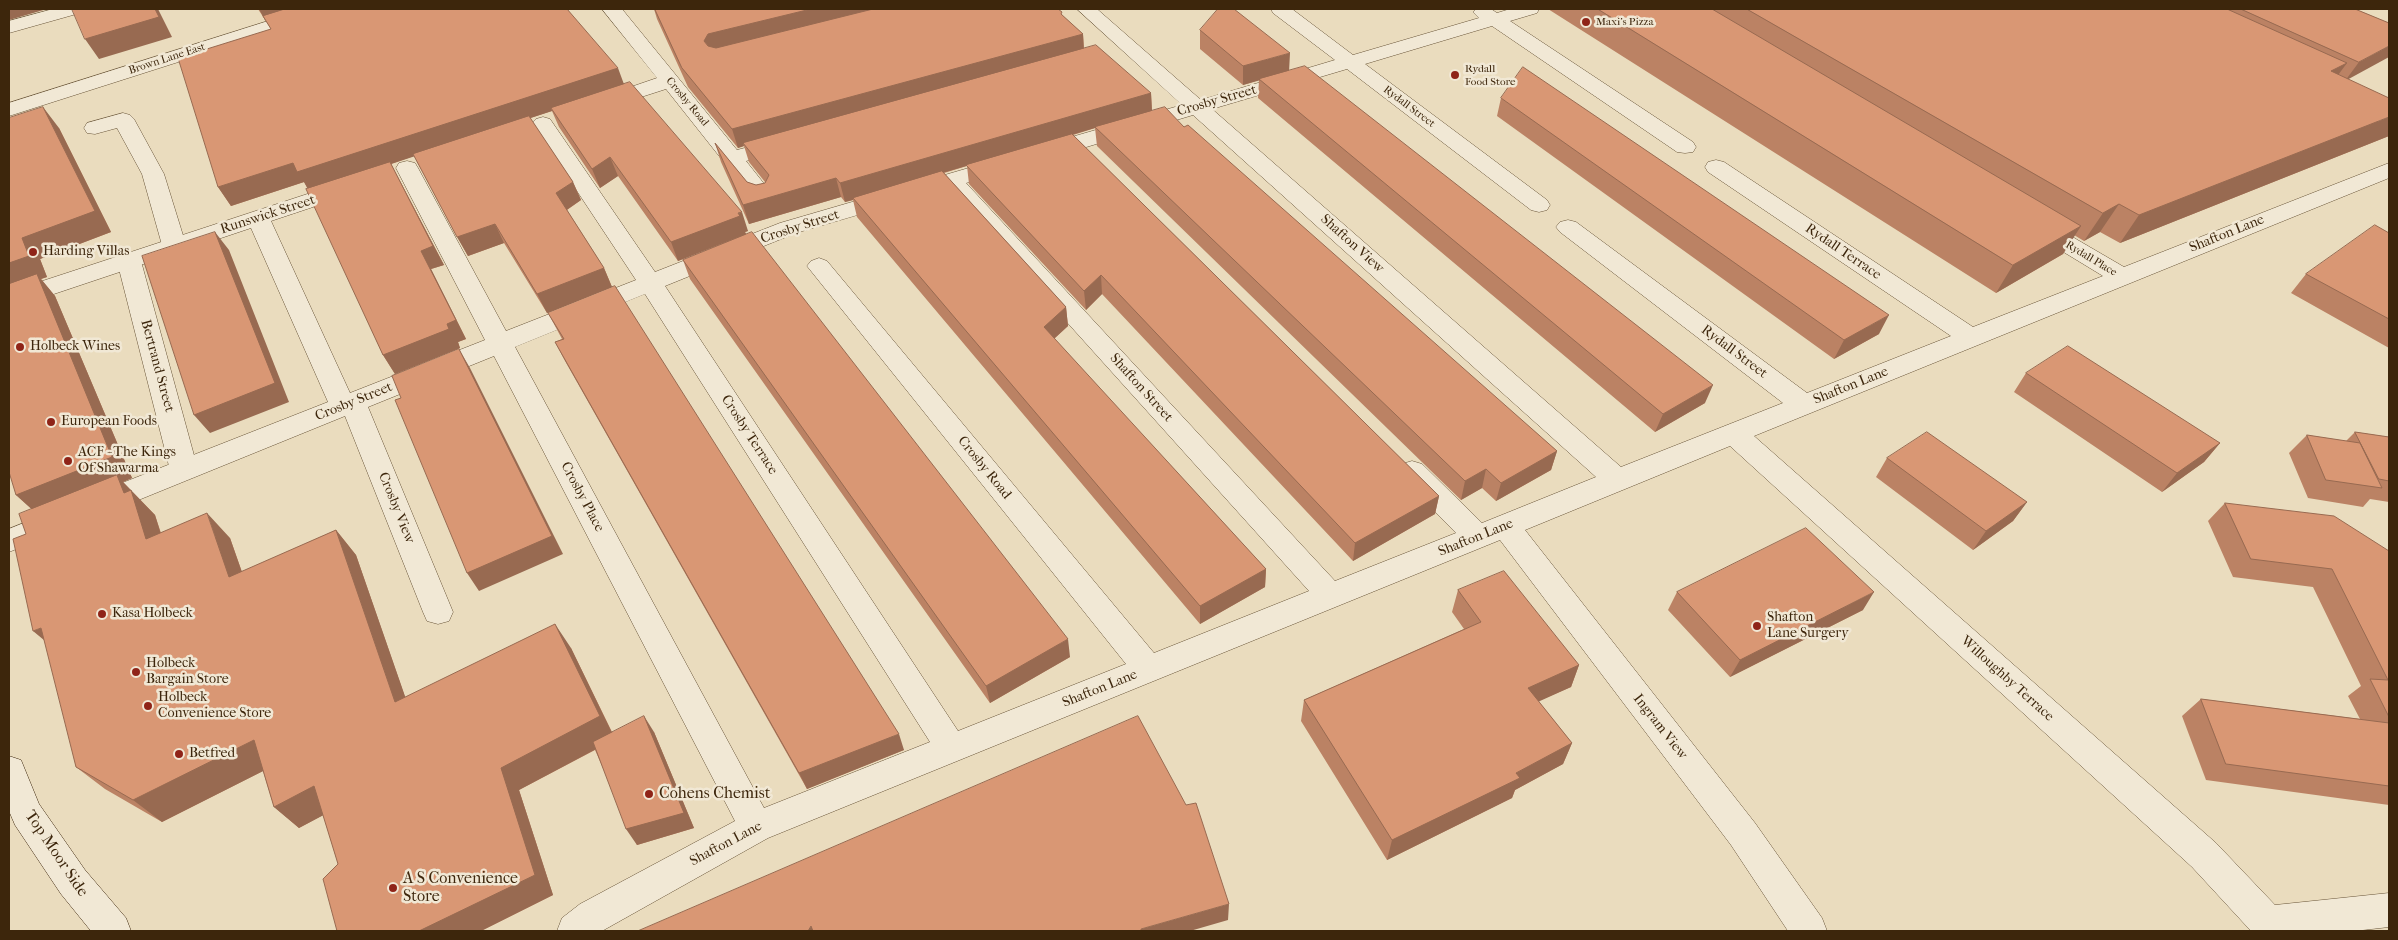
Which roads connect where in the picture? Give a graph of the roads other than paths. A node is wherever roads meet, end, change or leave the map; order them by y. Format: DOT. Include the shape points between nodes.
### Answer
graph roads {
  1 [pos="73,9"];
  2 [pos="325,9"];
  3 [pos="612,9"];
  4 [pos="1086,9"];
  5 [pos="1280,9"];
  6 [pos="1530,9"];
  7 [pos="1486,14"];
  8 [pos="9,27"];
  9 [pos="1349,62"];
  10 [pos="669,81"];
  11 [pos="1198,107"];
  12 [pos="9,110"];
  13 [pos="96,128"];
  14 [pos="799,139"];
  15 [pos="1078,142"];
  16 [pos="1685,146"];
  17 [pos="733,158"];
  18 [pos="1099,163"];
  19 [pos="1716,167"];
  20 [pos="2389,170"];
  21 [pos="397,171"];
  22 [pos="952,180"];
  23 [pos="762,195"];
  24 [pos="1540,205"];
  25 [pos="2016,213"];
  26 [pos="258,218"];
  27 [pos="1568,227"];
  28 [pos="174,245"];
  29 [pos="130,261"];
  30 [pos="819,266"];
  31 [pos="2121,276"];
  32 [pos="651,284"];
  33 [pos="9,301"];
  34 [pos="1971,338"];
  35 [pos="501,343"];
  36 [pos="348,405"];
  37 [pos="1804,405"];
  38 [pos="1733,434"];
  39 [pos="1394,454"];
  40 [pos="184,470"];
  41 [pos="1618,481"];
  42 [pos="1492,532"];
  43 [pos="9,540"];
  44 [pos="1331,596"];
  45 [pos="438,612"];
  46 [pos="1148,669"];
  47 [pos="952,748"];
  48 [pos="9,771"];
  49 [pos="756,827"];
  50 [pos="2389,910"];
  51 [pos="2272,927"];
  52 [pos="113,931"];
  53 [pos="576,931"];
  54 [pos="1809,931"];
  1 -- 8 [label="street"];
  2 -- 12 [label="street, Brown Lane East"];
  3 -- 10 [label="street, Crosby Road"];
  4 -- 11 [label="street, Shafton View" via="1119,49"];
  5 -- 9 [label="street, Rydall Street"];
  6 -- 7 [label="street, Crosby Street"];
  7 -- 9 [label="street, Crosby Street"];
  7 -- 16 [label="street"];
  9 -- 11 [label="street, Crosby Street"];
  9 -- 24 [label="street, Rydall Street"];
  10 -- 17 [label="street, Crosby Road"];
  10 -- 32 [label="street, Crosby Terrace" via="552,120"];
  11 -- 15 [label="street, Crosby Street"];
  11 -- 41 [label="street, Shafton View"];
  13 -- 28 [label="street" via="123,119 153,174"];
  14 -- 17 [label="street"];
  15 -- 18 [label="street"];
  15 -- 22 [label="street, Crosby Street"];
  17 -- 23 [label="street, Crosby Road"];
  19 -- 34 [label="street, Rydall Terrace"];
  20 -- 31 [label="street, Shafton Lane"];
  21 -- 26 [label="street, Runswick Street"];
  21 -- 35 [label="street, Crosby Place"];
  22 -- 32 [label="street, Crosby Street" via="788,228"];
  22 -- 44 [label="street, Shafton Street"];
  25 -- 31 [label="street, Rydall Place"];
  26 -- 28 [label="street, Runswick Street"];
  26 -- 36 [label="street, Crosby View"];
  27 -- 37 [label="street, Rydall Street"];
  28 -- 29 [label="street, Runswick Street"];
  29 -- 33 [label="street, Runswick Street"];
  29 -- 40 [label="street, Bertrand Street"];
  30 -- 46 [label="street, Crosby Road"];
  31 -- 34 [label="street, Shafton Lane"];
  32 -- 35 [label="street, Crosby Street"];
  32 -- 47 [label="street, Crosby Terrace"];
  34 -- 37 [label="street, Shafton Lane"];
  35 -- 36 [label="street, Crosby Street"];
  35 -- 49 [label="street, Crosby Place"];
  36 -- 40 [label="street, Crosby Street"];
  36 -- 45 [label="street, Crosby View"];
  37 -- 38 [label="street, Shafton Lane"];
  38 -- 41 [label="street, Shafton Lane"];
  38 -- 51 [label="street, Willoughby Terrace" via="2204,855"];
  39 -- 42 [label="street, Ingram View"];
  40 -- 43 [label="street, Crosby Street"];
  41 -- 42 [label="street, Shafton Lane"];
  42 -- 44 [label="street, Shafton Lane"];
  42 -- 54 [label="street, Ingram View" via="1743,834"];
  44 -- 46 [label="street, Shafton Lane"];
  46 -- 47 [label="street, Shafton Lane"];
  47 -- 49 [label="street, Shafton Lane"];
  48 -- 52 [label="street, Top Moor Side" via="27,814 73,882"];
  49 -- 53 [label="street, Shafton Lane" via="593,916"];
  50 -- 51 [label="street"];
}
